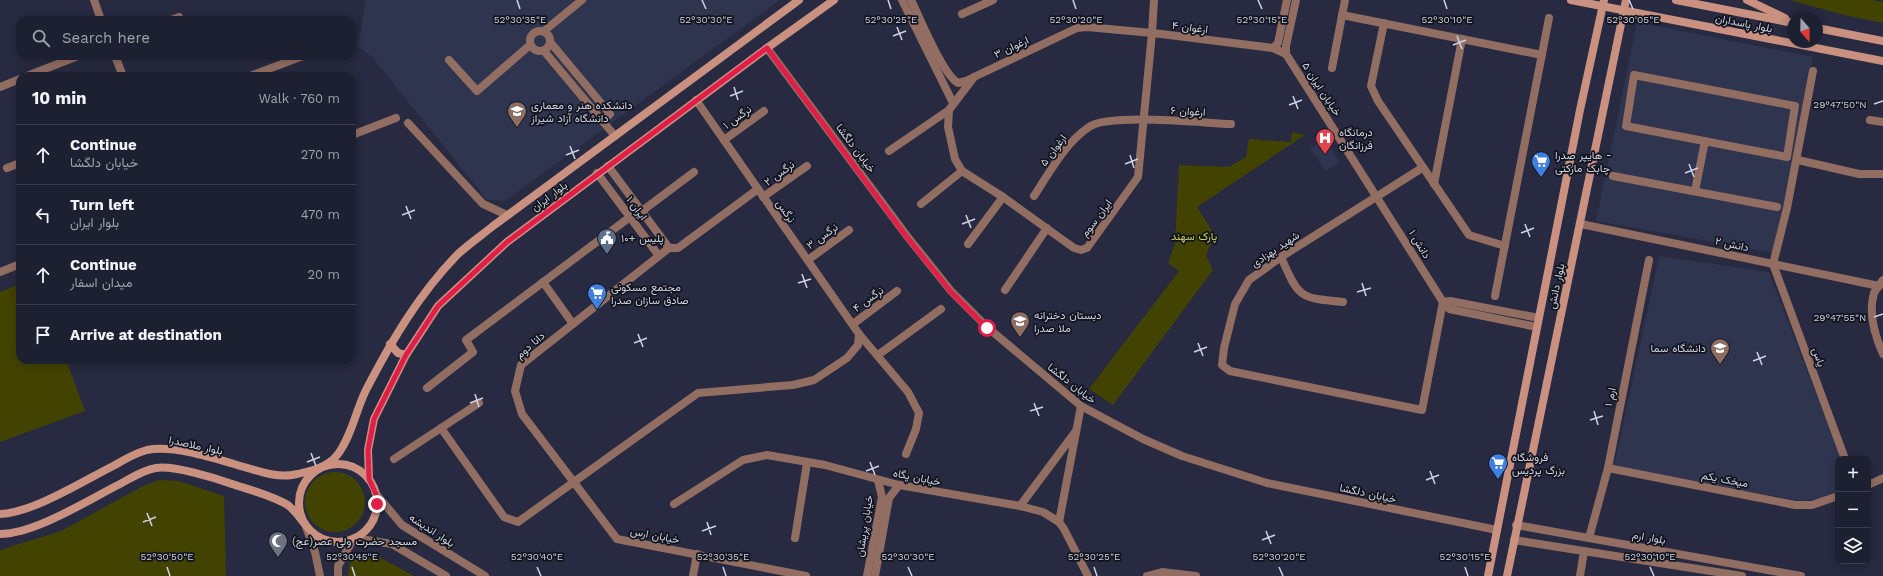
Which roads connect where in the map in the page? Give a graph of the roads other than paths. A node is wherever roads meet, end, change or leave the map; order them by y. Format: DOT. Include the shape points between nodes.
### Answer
graph roads {
  1 [pos="94,0"];
  2 [pos="582,0"];
  3 [pos="798,0"];
  4 [pos="834,0"];
  5 [pos="902,0"];
  6 [pos="911,0"];
  7 [pos="993,0"];
  8 [pos="1154,0"];
  9 [pos="1287,0"];
  10 [pos="1296,0"];
  11 [pos="1345,0"];
  12 [pos="1571,0"];
  13 [pos="1626,0"];
  14 [pos="1676,0"];
  15 [pos="1748,0"];
  16 [pos="1603,3"];
  17 [pos="1624,11"];
  18 [pos="962,14"];
  19 [pos="1342,15"];
  20 [pos="100,16"];
  21 [pos="1549,18"];
  22 [pos="1787,19"];
  23 [pos="1787,21"];
  24 [pos="1384,23"];
  25 [pos="1823,29"];
  26 [pos="544,31"];
  27 [pos="1152,33"];
  28 [pos="1462,39"];
  29 [pos="1883,41"];
  30 [pos="551,43"];
  31 [pos="530,45"];
  32 [pos="767,48"];
  33 [pos="1273,48"];
  34 [pos="544,52"];
  35 [pos="1286,54"];
  36 [pos="1542,55"];
  37 [pos="68,60"];
  38 [pos="117,60"];
  39 [pos="292,60"];
  40 [pos="449,60"];
  41 [pos="1883,61"];
  42 [pos="1332,68"];
  43 [pos="1813,71"];
  44 [pos="37,72"];
  45 [pos="121,72"];
  46 [pos="261,72"];
  47 [pos="970,79"];
  48 [pos="16,81"];
  49 [pos="0,87"];
  50 [pos="696,100"];
  51 [pos="954,103"];
  52 [pos="949,110"];
  53 [pos="764,111"];
  54 [pos="396,118"];
  55 [pos="1144,120"];
  56 [pos="1870,120"];
  57 [pos="603,121"];
  58 [pos="408,122"];
  59 [pos="1883,122"];
  60 [pos="1231,124"];
  61 [pos="356,133"];
  62 [pos="615,136"];
  63 [pos="724,140"];
  64 [pos="1705,141"];
  65 [pos="889,151"];
  66 [pos="1798,160"];
  67 [pos="16,165"];
  68 [pos="608,166"];
  69 [pos="807,166"];
  70 [pos="7,168"];
  71 [pos="1422,168"];
  72 [pos="962,171"];
  73 [pos="694,172"];
  74 [pos="597,173"];
  75 [pos="1883,174"];
  76 [pos="1613,176"];
  77 [pos="1434,184"];
  78 [pos="758,189"];
  79 [pos="1695,191"];
  80 [pos="1034,196"];
  81 [pos="1377,196"];
  82 [pos="763,197"];
  83 [pos="1003,197"];
  84 [pos="921,204"];
  85 [pos="1777,207"];
  86 [pos="642,211"];
  87 [pos="507,215"];
  88 [pos="630,217"];
  89 [pos="1580,224"];
  90 [pos="1047,228"];
  91 [pos="849,230"];
  92 [pos="968,244"];
  93 [pos="1505,246"];
  94 [pos="669,248"];
  95 [pos="659,256"];
  96 [pos="1281,257"];
  97 [pos="808,260"];
  98 [pos="1649,260"];
  99 [pos="1773,264"];
  100 [pos="16,266"];
  101 [pos="0,272"];
  102 [pos="543,282"];
  103 [pos="1881,283"];
  104 [pos="1005,290"];
  105 [pos="897,291"];
  106 [pos="1496,296"];
  107 [pos="1343,302"];
  108 [pos="1443,302"];
  109 [pos="941,309"];
  110 [pos="1539,318"];
  111 [pos="573,324"];
  112 [pos="853,324"];
  113 [pos="1537,327"];
  114 [pos="859,334"];
  115 [pos="390,344"];
  116 [pos="1883,354"];
  117 [pos="406,355"];
  118 [pos="878,356"];
  119 [pos="427,388"];
  120 [pos="479,403"];
  121 [pos="1081,406"];
  122 [pos="441,428"];
  123 [pos="1077,428"];
  124 [pos="906,454"];
  125 [pos="1844,456"];
  126 [pos="394,459"];
  127 [pos="807,463"];
  128 [pos="327,466"];
  129 [pos="1608,468"];
  130 [pos="1883,478"];
  131 [pos="369,479"];
  132 [pos="878,480"];
  133 [pos="573,482"];
  134 [pos="1871,483"];
  135 [pos="899,485"];
  136 [pos="376,494"];
  137 [pos="1835,497"];
  138 [pos="674,504"];
  139 [pos="1020,506"];
  140 [pos="0,514"];
  141 [pos="1059,522"];
  142 [pos="305,524"];
  143 [pos="1516,525"];
  144 [pos="1542,529"];
  145 [pos="1497,530"];
  146 [pos="0,534"];
  147 [pos="354,538"];
  148 [pos="795,538"];
  149 [pos="1589,538"];
  150 [pos="617,539"];
  151 [pos="1514,540"];
  152 [pos="1537,543"];
  153 [pos="1584,552"];
  154 [pos="697,554"];
  155 [pos="775,573"];
  156 [pos="320,576"];
  157 [pos="338,576"];
  158 [pos="446,576"];
  159 [pos="485,576"];
  160 [pos="693,576"];
  161 [pos="806,576"];
  162 [pos="867,576"];
  163 [pos="875,576"];
  164 [pos="1088,576"];
  165 [pos="1147,576"];
  166 [pos="1196,576"];
  167 [pos="1488,576"];
  168 [pos="1507,576"];
  169 [pos="1580,576"];
  170 [pos="1742,576"];
  171 [pos="1801,576"];
  1 -- 20 [label="street"];
  2 -- 26 [label="street"];
  3 -- 62 [label="main road, بلوار ایران"];
  4 -- 32 [label="main road, بلوار ایران"];
  5 -- 51 [label="street"];
  6 -- 47 [label="street" via="952,80 958,83"];
  7 -- 18 [label="street"];
  8 -- 27 [label="street, ایران سوم"];
  9 -- 33 [label="street" via="1278,43"];
  10 -- 35 [label="street"];
  11 -- 19 [label="street"];
  12 -- 16 [label="main road"];
  13 -- 17 [label="main road, بلوار دانش"];
  14 -- 23 [label="main road, بلوار پاسداران"];
  15 -- 22 [label="main road"];
  16 -- 17 [label="main road, بلوار پاسداران"];
  16 -- 110 [label="main road, بلوار دانش"];
  17 -- 41 [label="main road, بلوار پاسداران"];
  17 -- 89 [label="main road, بلوار دانش"];
  19 -- 24 [label="street"];
  19 -- 42 [label="street"];
  21 -- 36 [label="street"];
  24 -- 28 [label="street"];
  24 -- 71 [label="street" via="1371,86"];
  25 -- 29 [label="main road"];
  26 -- 30 [label="street" via="550,37"];
  26 -- 31 [label="street" via="532,35"];
  27 -- 33 [label="street, ارغوان ۴"];
  27 -- 47 [label="street, ارغوان ۳" via="1077,28"];
  27 -- 55 [label="street, ایران سوم"];
  28 -- 36 [label="street"];
  28 -- 77 [label="street"];
  30 -- 34 [label="street"];
  30 -- 57 [label="street" via="610,114"];
  31 -- 34 [label="street" via="536,51"];
  31 -- 40 [label="street" via="477,91"];
  32 -- 50 [label="main road, بلوار ایران"];
  32 -- 121 [label="street, خیابان دلگشا" via="906,236 951,292 987,328"];
  33 -- 35 [label="street"];
  34 -- 57 [label="street"];
  35 -- 81 [label="street, خیابان ایران ۵"];
  36 -- 93 [label="street"];
  37 -- 44 [label="street"];
  38 -- 45 [label="street"];
  39 -- 46 [label="street"];
  43 -- 66 [label="street"];
  47 -- 51 [label="street"];
  48 -- 49 [label="street"];
  50 -- 63 [label="street, نرگس"];
  50 -- 68 [label="main road, بلوار ایران"];
  51 -- 52 [label="street"];
  52 -- 65 [label="street"];
  52 -- 72 [label="street" via="950,143"];
  53 -- 63 [label="street, نرگس ۱"];
  54 -- 61 [label="street"];
  55 -- 60 [label="street, ارغوان ۶"];
  55 -- 80 [label="street, ارغوان ۵" via="1107,121 1090,126 1070,143"];
  55 -- 90 [label="street, ایران سوم" via="1138,177 1087,248 1074,248"];
  56 -- 59 [label="street"];
  57 -- 62 [label="street"];
  58 -- 87 [label="street" via="483,204"];
  62 -- 87 [label="main road, بلوار ایران"];
  63 -- 78 [label="street, نرگس"];
  64 -- 64 [label="street" via="1626,126 1634,75 1795,106 1787,157"];
  64 -- 79 [label="street"];
  66 -- 75 [label="street" via="1859,174"];
  66 -- 99 [label="street"];
  67 -- 70 [label="street"];
  68 -- 74 [label="main road, بلوار ایران"];
  68 -- 86 [label="street, ایران ۱"];
  69 -- 82 [label="street, نرگس ۲"];
  71 -- 77 [label="street"];
  71 -- 81 [label="street, شهید بهزادی"];
  72 -- 83 [label="street, ایران سوم"];
  72 -- 84 [label="street"];
  73 -- 86 [label="street"];
  74 -- 88 [label="street, ایران ۱"];
  74 -- 117 [label="main road, بلوار ایران" via="507,242 470,275 438,306"];
  76 -- 79 [label="street"];
  77 -- 93 [label="street" via="1469,235"];
  78 -- 82 [label="street, نرگس"];
  78 -- 94 [label="street, دانا دوم" via="678,248"];
  79 -- 85 [label="street"];
  81 -- 96 [label="street, شهید بهزادی"];
  81 -- 108 [label="street, دانش ۱"];
  82 -- 97 [label="street, نرگس"];
  83 -- 90 [label="street, ایران سوم"];
  83 -- 92 [label="street"];
  86 -- 94 [label="street, ایران ۱"];
  87 -- 115 [label="main road, بلوار ایران" via="459,254 424,294"];
  88 -- 95 [label="street, ایران ۱"];
  88 -- 102 [label="street"];
  89 -- 99 [label="street, دانش ۲"];
  89 -- 143 [label="main road, بلوار دانش"];
  90 -- 104 [label="street"];
  91 -- 97 [label="street, نرگس ۳"];
  93 -- 106 [label="street"];
  94 -- 95 [label="street, دانا دوم"];
  95 -- 111 [label="street, دانا دوم"];
  96 -- 107 [label="street" via="1290,279 1307,298"];
  96 -- 108 [label="street, شهید بهزادی" via="1249,280 1235,304 1222,365 1230,371 1422,410"];
  97 -- 112 [label="street, نرگس"];
  98 -- 129 [label="street, ارم ۱"];
  99 -- 103 [label="street, دانش ۲"];
  99 -- 125 [label="street, یاس"];
  100 -- 101 [label="street"];
  102 -- 111 [label="street"];
  102 -- 119 [label="street" via="466,340 473,352"];
  103 -- 116 [label="street" via="1874,293 1872,316"];
  105 -- 112 [label="street, نرگس ۴"];
  108 -- 110 [label="street" via="1450,300"];
  108 -- 113 [label="street, دانش ۱" via="1449,309"];
  109 -- 118 [label="street"];
  110 -- 113 [label="main road, بلوار دانش"];
  111 -- 133 [label="street, دانا دوم" via="521,365 515,391 522,414"];
  112 -- 114 [label="street, نرگس"];
  113 -- 145 [label="main road, بلوار دانش"];
  114 -- 118 [label="street, نرگس"];
  114 -- 133 [label="street" via="858,345 847,358 814,380 793,385 698,393"];
  115 -- 117 [label="main road" via="398,353"];
  115 -- 128 [label="main road, بلوار ایران" via="338,454"];
  117 -- 131 [label="main road, بلوار ایران" via="374,419 368,450"];
  118 -- 124 [label="street, نرگس" via="908,392 919,413"];
  120 -- 122 [label="street"];
  121 -- 123 [label="street"];
  121 -- 145 [label="street, خیابان دلگشا" via="1142,439 1182,456 1261,482"];
  122 -- 126 [label="street"];
  122 -- 133 [label="street" via="504,518 518,522"];
  123 -- 139 [label="street"];
  123 -- 141 [label="street"];
  127 -- 132 [label="street, خیابان پگاه" via="825,465"];
  127 -- 138 [label="street, خیابان پگاه" via="767,455 744,460"];
  127 -- 148 [label="street"];
  128 -- 131 [label="main road" via="350,466 361,471"];
  128 -- 140 [label="main road, بلوار ملاصدرا" via="291,475 273,475 172,449 153,450 130,457 45,501"];
  128 -- 142 [label="main road" via="312,475 301,490 300,513"];
  129 -- 137 [label="street, میخک یکم" via="1795,505 1812,504"];
  129 -- 149 [label="street, ارم ۱"];
  130 -- 134 [label="street"];
  131 -- 136 [label="main road"];
  132 -- 135 [label="street, خیابان پگاه"];
  132 -- 162 [label="street, خیابان پریشان" via="882,497"];
  133 -- 150 [label="street, دانا دوم"];
  135 -- 139 [label="street, خیابان پگاه"];
  135 -- 163 [label="street, خیابان پریشان" via="889,498"];
  136 -- 147 [label="main road" via="375,515 363,532"];
  136 -- 159 [label="street, بلوار اندیشه" via="402,525"];
  139 -- 141 [label="street, خیابان پگاه" via="1043,512"];
  141 -- 164 [label="street, خیابان پگاه"];
  142 -- 146 [label="main road" via="288,506 276,500 226,481 174,467 156,468 138,474 70,510 31,527"];
  142 -- 147 [label="main road" via="312,532 327,540 344,541"];
  142 -- 156 [label="street"];
  143 -- 144 [label="street, بلوار ارم"];
  143 -- 151 [label="main road, بلوار دانش"];
  144 -- 149 [label="street, بلوار ارم"];
  144 -- 152 [label="street" via="1532,534"];
  145 -- 167 [label="main road, بلوار دانش"];
  147 -- 157 [label="street" via="338,566"];
  147 -- 158 [label="street" via="392,544"];
  149 -- 171 [label="street, بلوار ارم"];
  150 -- 154 [label="street, خیابان ارس"];
  151 -- 152 [label="street"];
  151 -- 168 [label="main road, بلوار دانش"];
  152 -- 153 [label="street"];
  153 -- 169 [label="street"];
  153 -- 170 [label="street"];
  154 -- 155 [label="street, خیابان ارس"];
  154 -- 160 [label="street"];
  155 -- 161 [label="street, خیابان ارس"];
  165 -- 166 [label="street" via="1162,572"];
}
